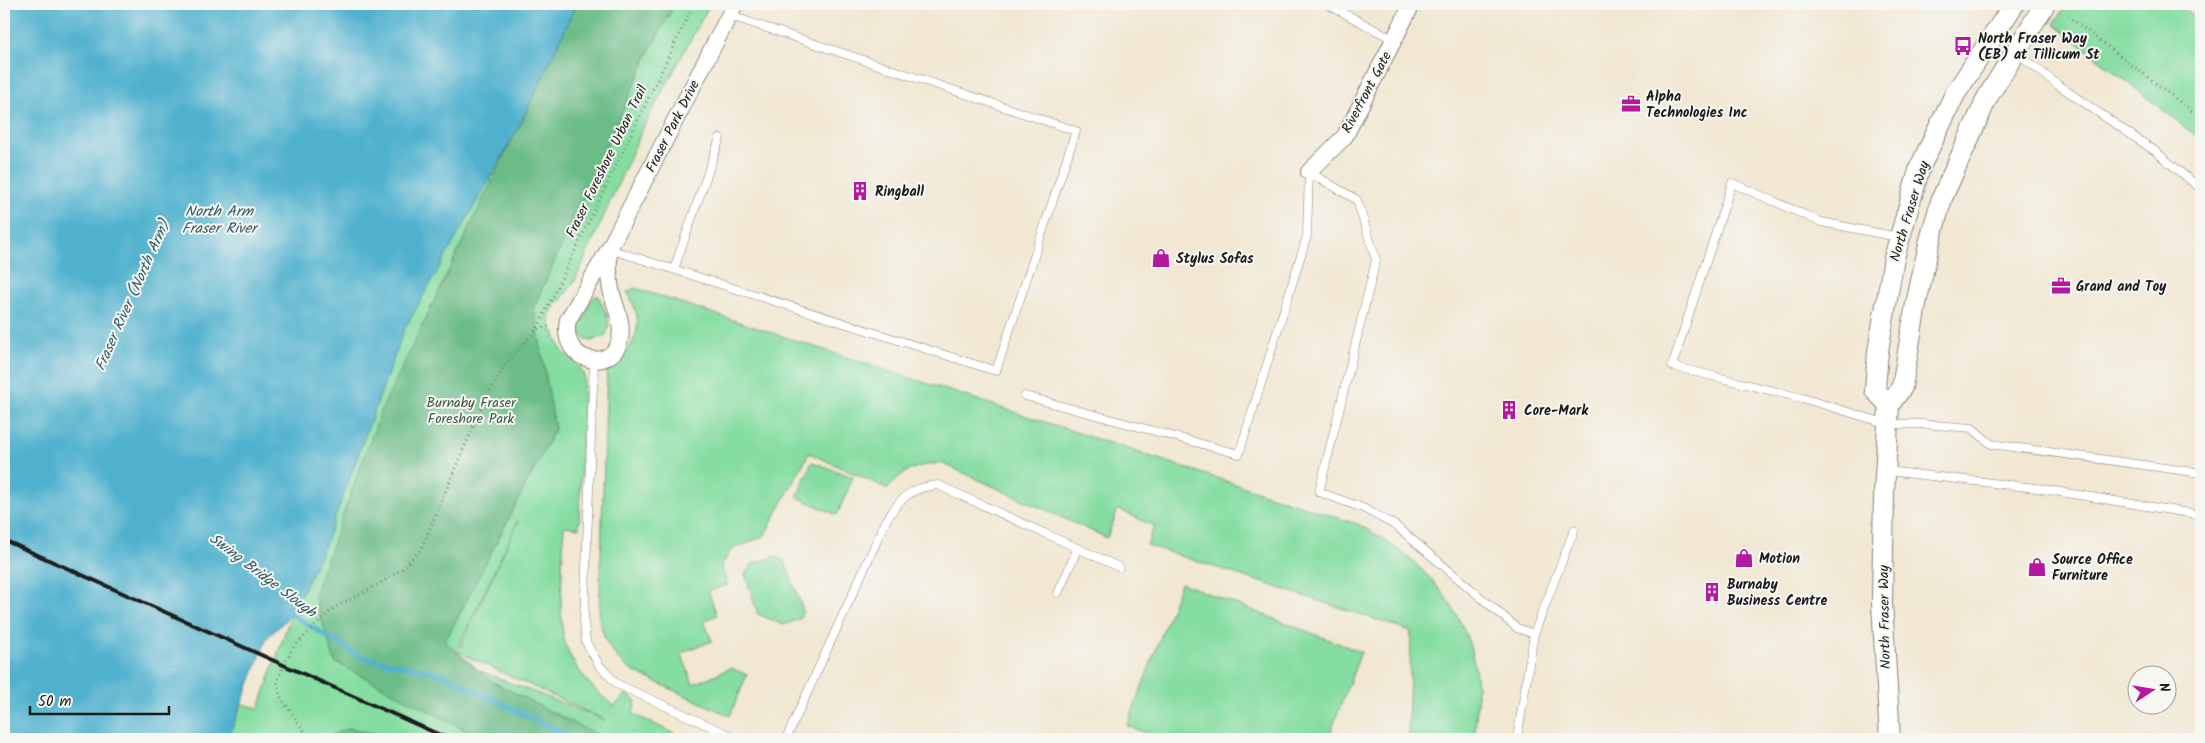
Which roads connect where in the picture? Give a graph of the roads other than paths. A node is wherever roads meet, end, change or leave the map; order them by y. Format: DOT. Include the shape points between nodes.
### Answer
graph roads {
  1 [pos="1327,4"];
  2 [pos="1412,4"];
  3 [pos="2014,4"];
  4 [pos="2045,4"];
  5 [pos="732,10"];
  6 [pos="1394,40"];
  7 [pos="2016,52"];
  8 [pos="720,138"];
  9 [pos="1308,172"];
  10 [pos="2201,189"];
  11 [pos="1900,237"];
  12 [pos="609,249"];
  13 [pos="674,269"];
  14 [pos="594,360"];
  15 [pos="1025,396"];
  16 [pos="1888,415"];
  17 [pos="1885,471"];
  18 [pos="2201,473"];
  19 [pos="2201,515"];
  20 [pos="1574,530"];
  21 [pos="1078,548"];
  22 [pos="1119,567"];
  23 [pos="1058,593"];
  24 [pos="1534,634"];
  25 [pos="738,739"];
  26 [pos="786,739"];
  27 [pos="1518,739"];
  28 [pos="1890,739"];
  1 -- 6 [label="lane"];
  2 -- 6 [label="street, Riverfront Gate"];
  3 -- 11 [label="street, North Fraser Way" via="1954,94 1920,167"];
  4 -- 7 [label="street, North Fraser Way"];
  5 -- 12 [label="street, Fraser Park Drive"];
  5 -- 13 [label="lane" via="1076,131 996,371"];
  6 -- 9 [label="street, Riverfront Gate" via="1345,136"];
  7 -- 10 [label="lane" via="2155,151"];
  7 -- 16 [label="street, North Fraser Way" via="1987,98 1942,198 1918,295 1902,387"];
  8 -- 13 [label="lane"];
  9 -- 15 [label="lane" via="1307,236 1238,454"];
  9 -- 24 [label="lane" via="1357,200 1376,260 1319,492 1363,508 1396,526 1517,628"];
  11 -- 16 [label="street, North Fraser Way" via="1878,351 1875,390"];
  11 -- 16 [label="lane" via="1821,222 1732,183 1672,366"];
  12 -- 13 [label="lane"];
  12 -- 14 [label="street, Fraser Park Drive" via="610,284 622,327 618,348 612,355"];
  12 -- 14 [label="street, Fraser Park Drive" via="568,320 566,330 571,347 585,358"];
  14 -- 25 [label="lane" via="584,621 586,642 617,684"];
  16 -- 17 [label="street, North Fraser Way"];
  16 -- 18 [label="lane" via="1922,424 1972,428 1992,444"];
  17 -- 19 [label="lane" via="2036,488"];
  17 -- 28 [label="street, North Fraser Way" via="1882,603"];
  20 -- 24 [label="lane"];
  21 -- 22 [label="lane"];
  21 -- 23 [label="lane"];
  21 -- 26 [label="lane" via="938,485 922,486 908,494 886,521"];
  24 -- 27 [label="lane"];
}
